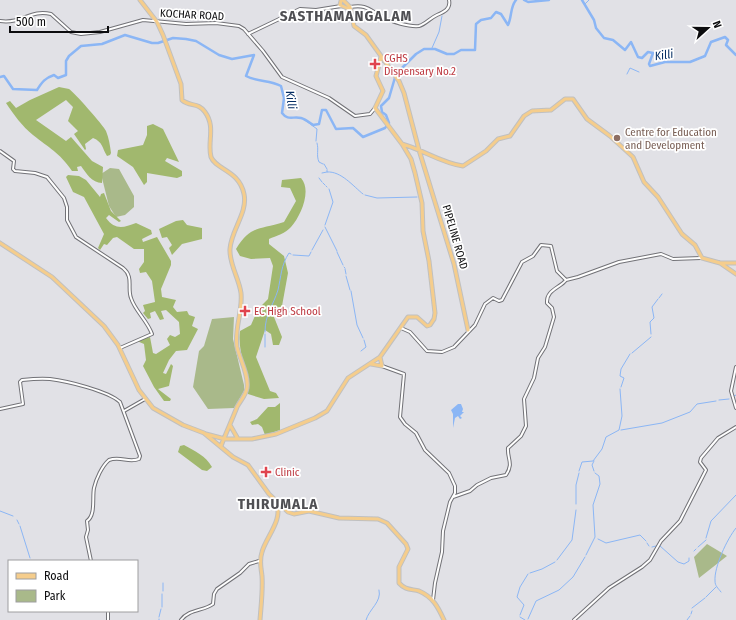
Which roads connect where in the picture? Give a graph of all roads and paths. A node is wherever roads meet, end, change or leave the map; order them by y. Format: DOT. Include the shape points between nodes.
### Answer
graph roads {
  1 [pos="140,0"];
  2 [pos="449,0"];
  3 [pos="342,2"];
  4 [pos="349,8"];
  5 [pos="0,21"];
  6 [pos="157,22"];
  7 [pos="248,34"];
  8 [pos="381,59"];
  9 [pos="375,108"];
  10 [pos="402,144"];
  11 [pos="419,150"];
  12 [pos="0,151"];
  13 [pos="0,243"];
  14 [pos="702,258"];
  15 [pos="720,263"];
  16 [pos="736,263"];
  17 [pos="736,274"];
  18 [pos="566,280"];
  19 [pos="404,324"];
  20 [pos="400,328"];
  21 [pos="405,329"];
  22 [pos="468,330"];
  23 [pos="119,348"];
  24 [pos="380,357"];
  25 [pos="371,364"];
  26 [pos="382,366"];
  27 [pos="736,367"];
  28 [pos="145,399"];
  29 [pos="736,408"];
  30 [pos="0,409"];
  31 [pos="123,412"];
  32 [pos="230,425"];
  33 [pos="736,427"];
  34 [pos="204,433"];
  35 [pos="225,438"];
  36 [pos="238,439"];
  37 [pos="222,446"];
  38 [pos="456,495"];
  39 [pos="279,506"];
  40 [pos="91,560"];
  41 [pos="260,561"];
  42 [pos="433,600"];
  43 [pos="182,620"];
  44 [pos="260,620"];
  45 [pos="444,620"];
  46 [pos="574,620"];
  1 -- 6 [label="main road"];
  2 -- 4 [label="street" via="445,12 419,26 384,18 370,8"];
  3 -- 4 [label="main road"];
  3 -- 7 [label="street" via="334,7 300,9"];
  4 -- 8 [label="main road, PIPELINE ROAD" via="355,29 366,36"];
  5 -- 6 [label="street, KOCHAR ROAD" via="14,22 30,15 48,13 71,32 81,34 100,32 143,20"];
  6 -- 7 [label="street, KOCHAR ROAD" via="239,26"];
  6 -- 32 [label="main road" via="181,84 182,100 198,105 205,111 212,132 212,158 216,164 233,174 243,189 245,198 243,211 232,236 230,251 240,292 236,340 247,389"];
  7 -- 9 [label="street, KOCHAR ROAD" via="268,56 279,74 286,79 329,98 355,116 370,114"];
  8 -- 9 [label="main road" via="377,79 383,91"];
  8 -- 11 [label="main road, PIPELINE ROAD" via="399,81 404,92"];
  9 -- 10 [label="main road"];
  10 -- 11 [label="main road"];
  10 -- 19 [label="main road" via="414,167 422,203 423,232 435,313 429,326 414,316 408,317"];
  11 -- 14 [label="main road" via="451,164 463,166 498,140 510,136 524,116 532,111 551,110 565,99 572,99 587,119 633,157 644,182 658,197 682,234 695,245"];
  11 -- 22 [label="main road, PIPELINE ROAD" via="454,264"];
  12 -- 23 [label="street" via="14,161 15,171 47,177 64,198 67,207 66,220 76,237 128,274 131,299 152,334"];
  13 -- 23 [label="main road" via="52,277 68,291 106,328"];
  14 -- 15 [label="main road"];
  14 -- 18 [label="street" via="673,258 661,254 619,262"];
  15 -- 16 [label="main road"];
  15 -- 17 [label="main road"];
  18 -- 22 [label="street" via="557,271 551,246 540,246 533,256 520,265 502,300 493,298 487,302 478,321"];
  18 -- 38 [label="street" via="550,293 547,299 554,317 545,347 537,360 534,378 524,397 526,426 521,436 508,448 511,463 508,472 506,475 480,483 470,491"];
  19 -- 20 [label="main road"];
  19 -- 21 [label="street"];
  20 -- 21 [label="street"];
  20 -- 24 [label="main road"];
  21 -- 22 [label="street" via="426,350 436,353 450,349"];
  23 -- 28 [label="main road"];
  24 -- 25 [label="main road"];
  24 -- 26 [label="main road"];
  25 -- 26 [label="main road"];
  25 -- 36 [label="main road" via="348,378 327,411 315,418 276,434"];
  26 -- 38 [label="street" via="404,374 400,417 416,433 425,450 449,473"];
  27 -- 29 [label="street" via="731,391"];
  28 -- 31 [label="street"];
  28 -- 34 [label="main road" via="153,408 168,417"];
  30 -- 31 [label="street" via="23,404 20,382 22,380 51,379 115,397 120,402"];
  31 -- 40 [label="street" via="140,456 134,460 119,457 109,460 100,474 94,487 91,516 87,521 86,537"];
  32 -- 35 [label="main road"];
  32 -- 36 [label="main road"];
  33 -- 46 [label="street" via="718,438 700,460 706,470 705,476 680,521 661,541 653,557 642,568 609,588"];
  34 -- 35 [label="main road"];
  34 -- 37 [label="main road"];
  35 -- 36 [label="main road"];
  35 -- 37 [label="main road"];
  37 -- 39 [label="main road" via="233,457 248,465"];
  38 -- 42 [label="street" via="453,497 443,531 442,554"];
  39 -- 41 [label="main road" via="275,525"];
  39 -- 42 [label="main road" via="292,514 309,511 334,518 374,518 385,522 408,549 399,567 399,583 406,589 419,591"];
  41 -- 43 [label="street" via="249,564 240,574 217,589 214,604 191,612"];
  41 -- 44 [label="main road"];
  42 -- 45 [label="main road"];
}
